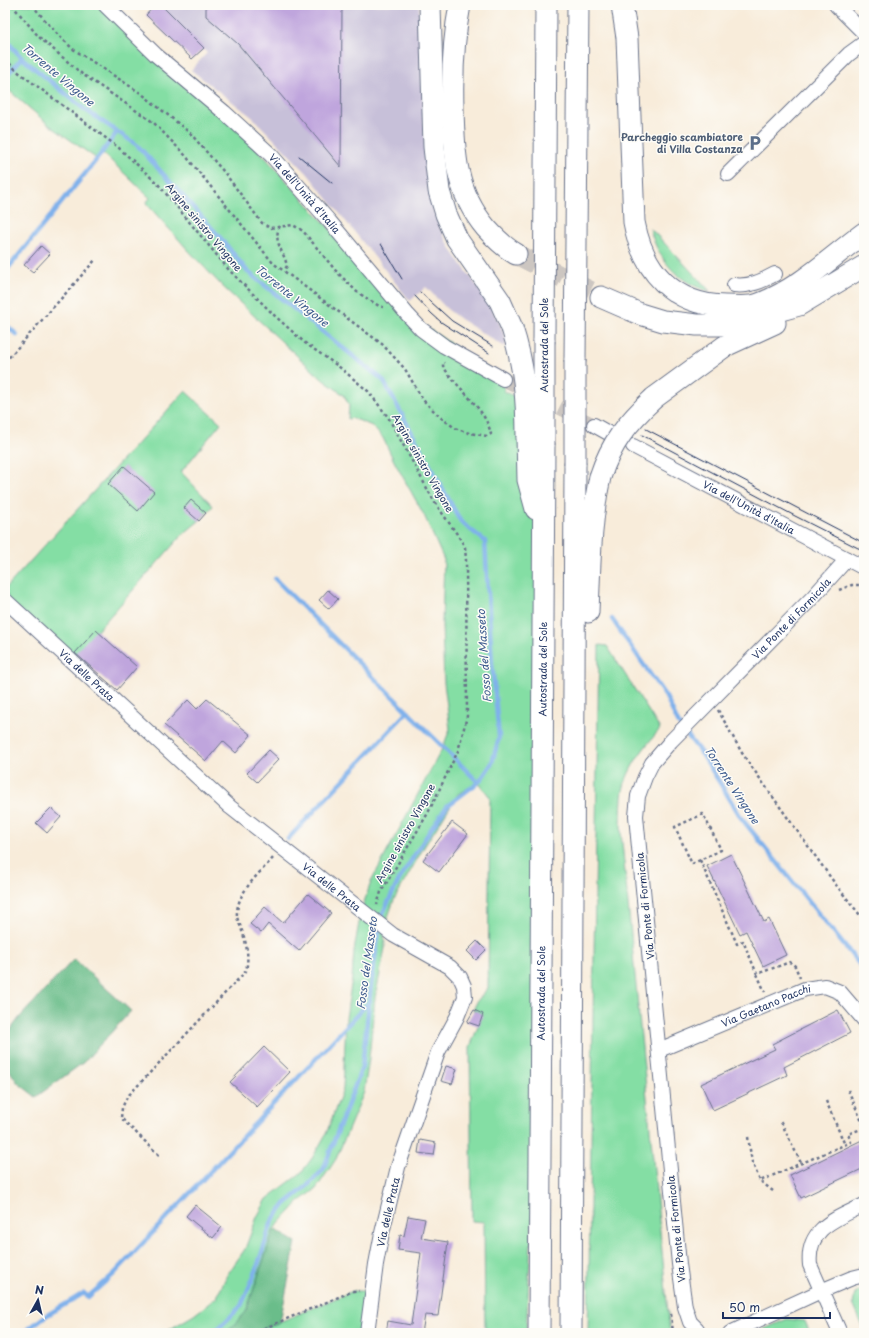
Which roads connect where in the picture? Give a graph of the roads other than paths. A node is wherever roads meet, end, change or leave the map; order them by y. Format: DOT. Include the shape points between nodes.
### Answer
graph roads {
  1 [pos="430,5"];
  2 [pos="460,5"];
  3 [pos="546,5"];
  4 [pos="578,5"];
  5 [pos="622,5"];
  6 [pos="630,5"];
  7 [pos="836,5"];
  8 [pos="113,8"];
  9 [pos="864,33"];
  10 [pos="627,38"];
  11 [pos="864,43"];
  12 [pos="728,174"];
  13 [pos="864,233"];
  14 [pos="516,254"];
  15 [pos="864,267"];
  16 [pos="774,274"];
  17 [pos="734,285"];
  18 [pos="601,297"];
  19 [pos="503,379"];
  20 [pos="594,425"];
  21 [pos="610,434"];
  22 [pos="535,441"];
  23 [pos="633,446"];
  24 [pos="847,559"];
  25 [pos="864,568"];
  26 [pos="5,600"];
  27 [pos="574,721"];
  28 [pos="864,1020"];
  29 [pos="659,1050"];
  30 [pos="864,1205"];
  31 [pos="864,1275"];
  32 [pos="821,1291"];
  33 [pos="698,1332"];
  34 [pos="367,1333"];
  35 [pos="539,1333"];
  36 [pos="571,1333"];
  37 [pos="730,1333"];
  38 [pos="840,1333"];
  1 -- 22 [label="highway, bridge" via="434,147 439,191 446,214 458,238 500,301 512,328 523,369"];
  2 -- 14 [label="highway" via="452,61 457,170 467,200 478,217 499,241"];
  3 -- 22 [label="highway, Autostrada del Sole, bridge" via="544,341"];
  4 -- 27 [label="highway, bridge"];
  5 -- 10 [label="highway"];
  6 -- 10 [label="highway"];
  7 -- 9 [label="street"];
  8 -- 19 [label="street, Via dell'Unità d'Italia" via="156,55 266,150 421,329 444,346"];
  10 -- 13 [label="highway" via="636,235 652,271 666,285 700,303 719,306 757,305 807,278"];
  11 -- 12 [label="street" via="828,67"];
  15 -- 18 [label="highway" via="799,304 722,325 691,325 663,321"];
  15 -- 27 [label="highway, bridge" via="804,310 725,346 654,398 622,431 612,447 600,477 595,500 588,620"];
  16 -- 17 [label="street" via="753,284"];
  20 -- 21 [label="street"];
  22 -- 35 [label="highway, Autostrada del Sole" via="528,480 543,534"];
  23 -- 24 [label="street, Via dell'Unità d'Italia"];
  24 -- 25 [label="street, Via dell'Unità d'Italia"];
  24 -- 29 [label="street, Via Ponte di Formicola" via="813,597 671,740 645,777 638,796 636,816"];
  26 -- 34 [label="street, Via delle Prata" via="230,807 393,935 450,967 460,977 465,997 438,1052 398,1167 382,1233"];
  27 -- 36 [label="highway"];
  28 -- 29 [label="street, Via Gaetano Pacchi" via="840,992 824,986 805,989"];
  29 -- 33 [label="street, Via Ponte di Formicola" via="684,1307 690,1322"];
  30 -- 32 [label="street" via="830,1222 813,1240 809,1255 810,1265"];
  31 -- 32 [label="street"];
  32 -- 37 [label="street"];
  32 -- 38 [label="street"];
}
